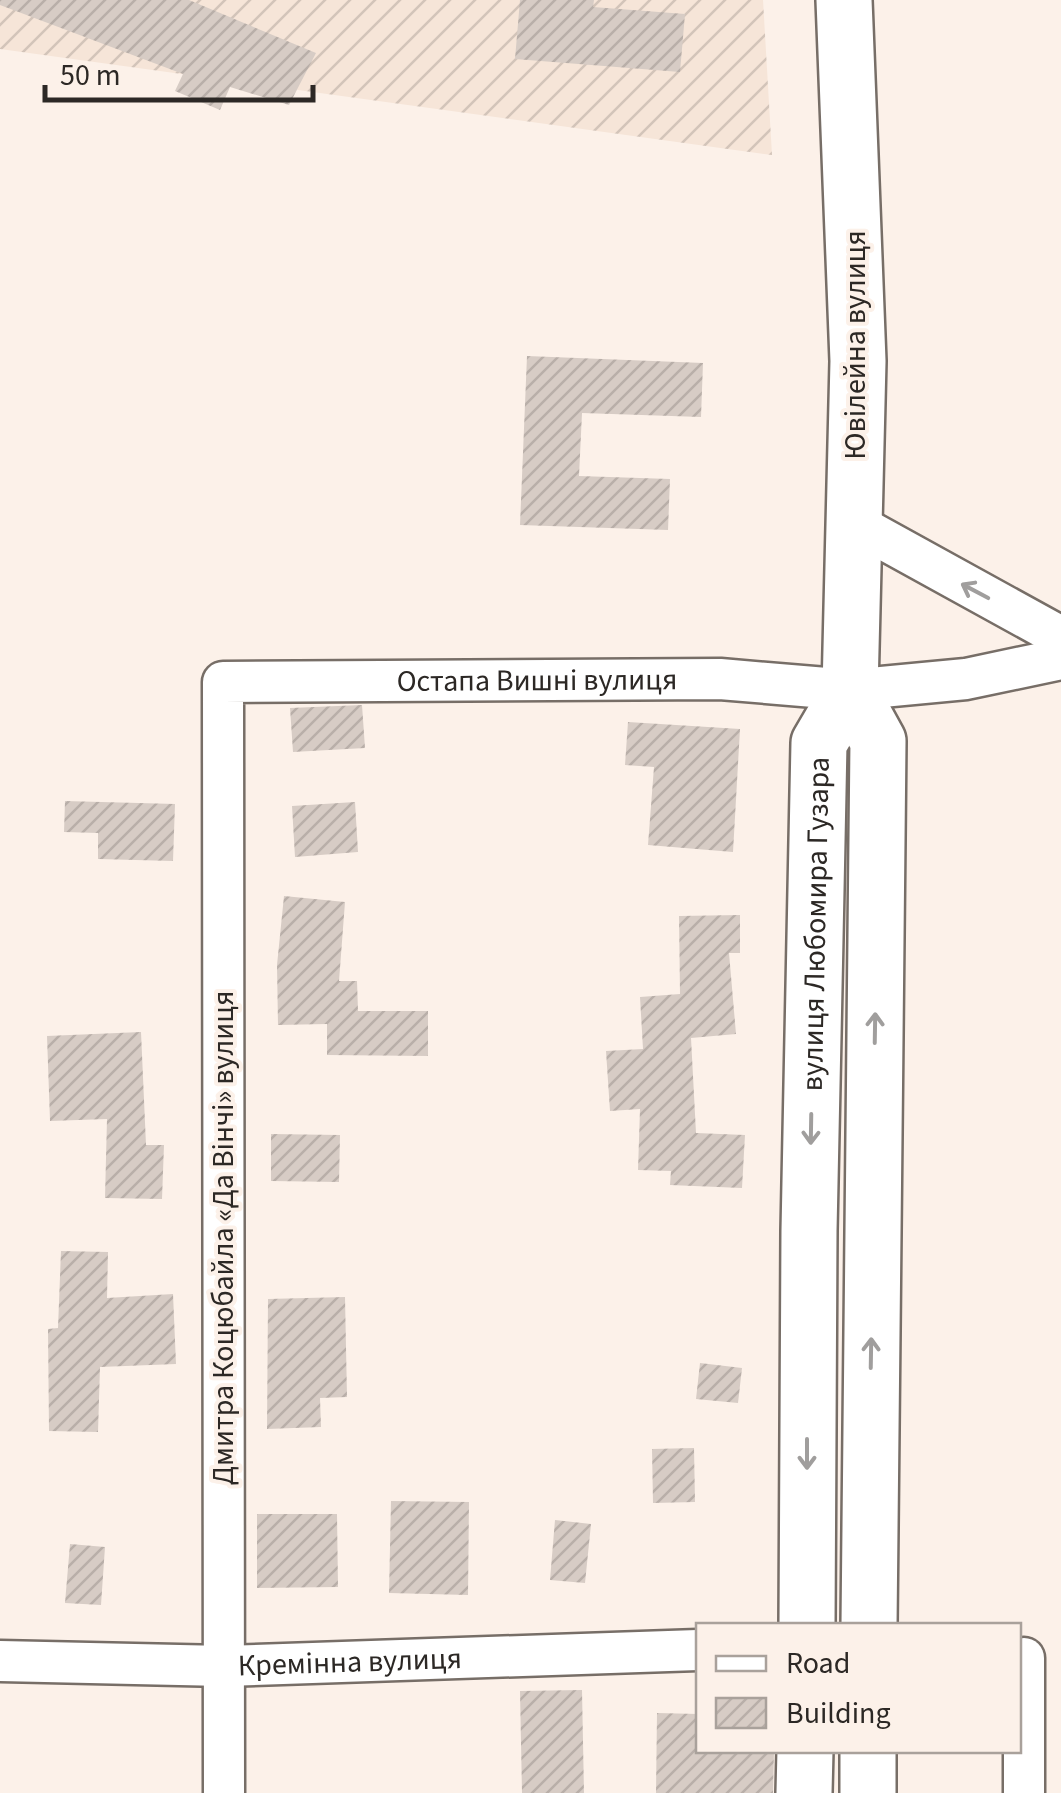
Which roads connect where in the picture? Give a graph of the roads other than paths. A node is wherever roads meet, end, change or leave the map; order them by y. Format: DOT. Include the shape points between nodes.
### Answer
graph roads {
  1 [pos="844,0"];
  2 [pos="854,523"];
  3 [pos="1061,637"];
  4 [pos="1061,659"];
  5 [pos="223,682"];
  6 [pos="850,690"];
  7 [pos="807,1623"];
  8 [pos="868,1623"];
  9 [pos="696,1650"];
  10 [pos="1034,1658"];
  11 [pos="0,1661"];
  12 [pos="224,1666"];
  13 [pos="805,1753"];
  14 [pos="868,1753"];
  15 [pos="224,1793"];
  16 [pos="804,1793"];
  17 [pos="868,1793"];
  18 [pos="1024,1793"];
  1 -- 2 [label="street, Ювілейна вулиця" via="856,231"];
  3 -- 2 [label="street, one-way"];
  2 -- 6 [label="street, Ювілейна вулиця"];
  4 -- 6 [label="street, Остапа Вишні вулиця" via="966,679"];
  5 -- 6 [label="street, Остапа Вишні вулиця" via="720,678"];
  5 -- 12 [label="street, Дмитра Коцюбайла «Да Вінчі» вулиця"];
  6 -- 7 [label="street, вулиця Любомира Гузара, one-way" via="819,744"];
  8 -- 6 [label="street, вулиця Любомира Гузара, one-way" via="878,741"];
  9 -- 12 [label="street, Кремінна вулиця"];
  10 -- 18 [label="street"];
  11 -- 12 [label="street, Кремінна вулиця"];
  12 -- 15 [label="street, Дмитра Коцюбайла «Да Вінчі» вулиця"];
  13 -- 16 [label="street"];
  14 -- 17 [label="street"];
}
